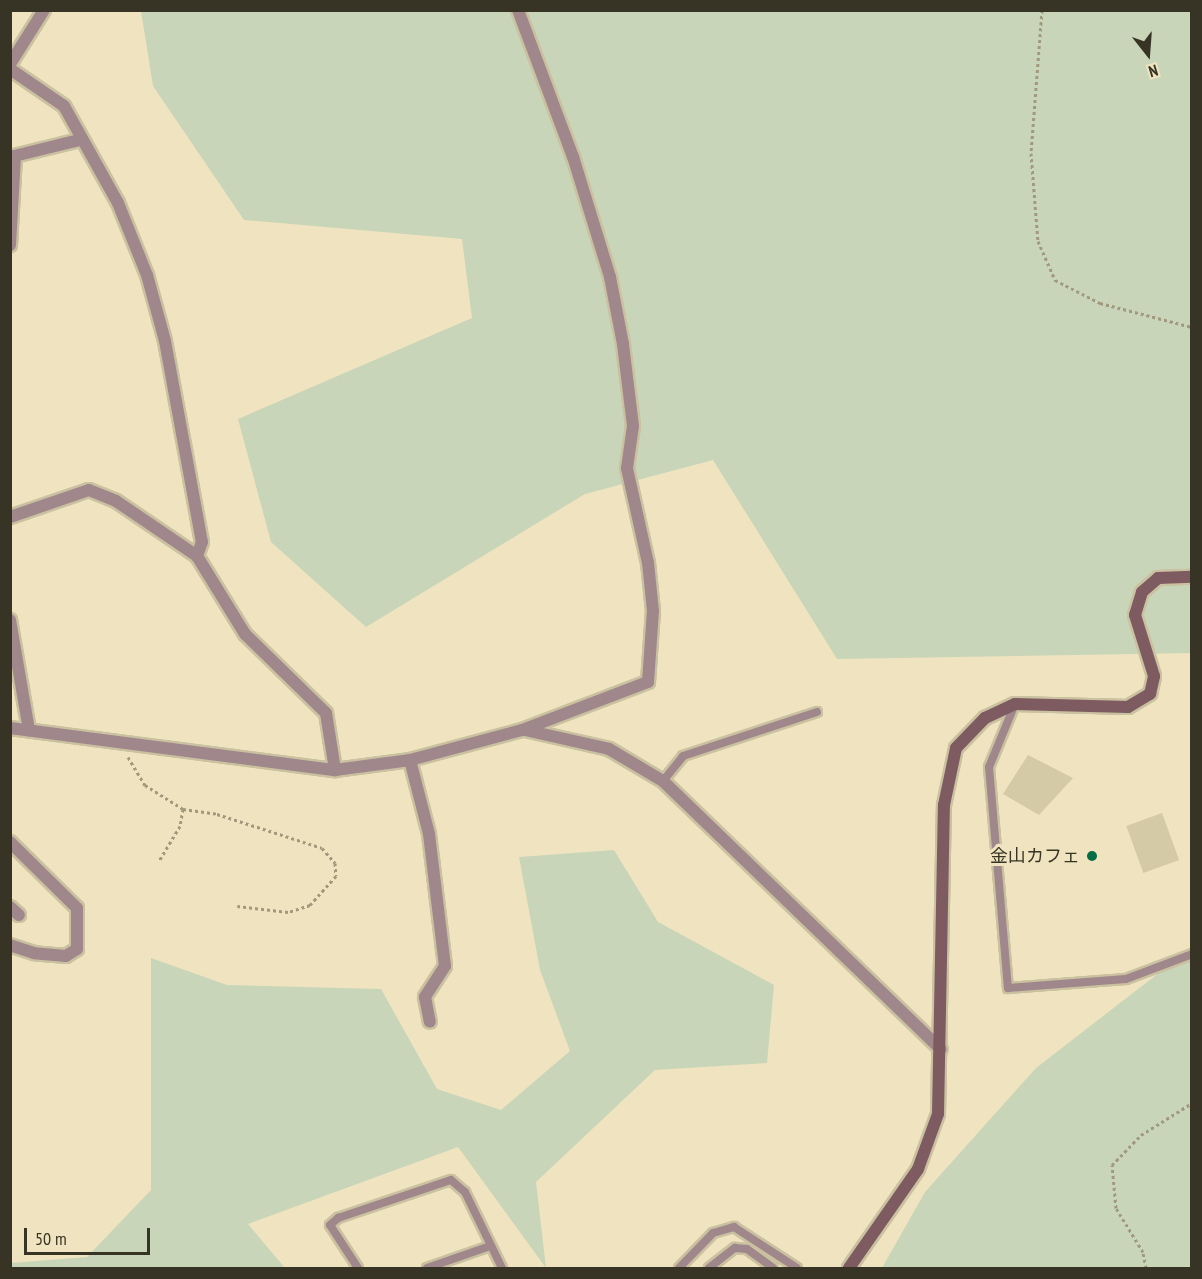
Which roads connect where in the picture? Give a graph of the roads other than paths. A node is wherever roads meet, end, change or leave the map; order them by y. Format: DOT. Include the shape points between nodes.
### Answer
graph roads {
  1 [pos="44,10"];
  2 [pos="518,10"];
  3 [pos="10,64"];
  4 [pos="10,69"];
  5 [pos="79,140"];
  6 [pos="13,157"];
  7 [pos="10,245"];
  8 [pos="10,517"];
  9 [pos="197,556"];
  10 [pos="1191,577"];
  11 [pos="10,620"];
  12 [pos="1015,704"];
  13 [pos="817,712"];
  14 [pos="10,728"];
  15 [pos="29,730"];
  16 [pos="522,730"];
  17 [pos="410,760"];
  18 [pos="335,770"];
  19 [pos="663,781"];
  20 [pos="10,842"];
  21 [pos="10,945"];
  22 [pos="1191,954"];
  23 [pos="430,1022"];
  24 [pos="941,1049"];
  25 [pos="490,1246"];
  26 [pos="358,1269"];
  27 [pos="427,1269"];
  28 [pos="502,1269"];
  29 [pos="680,1269"];
  30 [pos="709,1269"];
  31 [pos="773,1269"];
  32 [pos="797,1269"];
  33 [pos="849,1269"];
  1 -- 3 [label="street"];
  2 -- 16 [label="street" via="573,157 610,277 633,426 627,468 648,562 653,611 648,682"];
  4 -- 5 [label="street" via="64,106"];
  5 -- 6 [label="street"];
  5 -- 9 [label="street" via="95,158 118,203 147,275 184,432 202,542"];
  6 -- 7 [label="street"];
  8 -- 9 [label="street" via="89,490 116,501"];
  9 -- 18 [label="street" via="245,634 326,713"];
  10 -- 12 [label="street" via="1158,578 1142,592 1135,615 1154,676 1150,694 1128,707"];
  11 -- 15 [label="street"];
  12 -- 22 [label="lane" via="989,768 1008,988 1126,979"];
  12 -- 24 [label="street" via="985,718 956,748 944,805"];
  13 -- 19 [label="lane" via="683,756"];
  14 -- 15 [label="street"];
  15 -- 18 [label="street"];
  16 -- 17 [label="street"];
  16 -- 19 [label="street" via="609,749"];
  17 -- 18 [label="street"];
  17 -- 23 [label="street" via="429,834 445,966 425,998"];
  19 -- 24 [label="street"];
  20 -- 21 [label="street" via="77,908 78,949 66,956 34,953"];
  24 -- 33 [label="street" via="938,1114 918,1169"];
  25 -- 26 [label="lane" via="465,1192 451,1180 338,1218 330,1225"];
  25 -- 27 [label="lane"];
  25 -- 28 [label="lane"];
  29 -- 32 [label="lane" via="713,1233 734,1227"];
  30 -- 31 [label="lane" via="735,1248 747,1249"];
}
